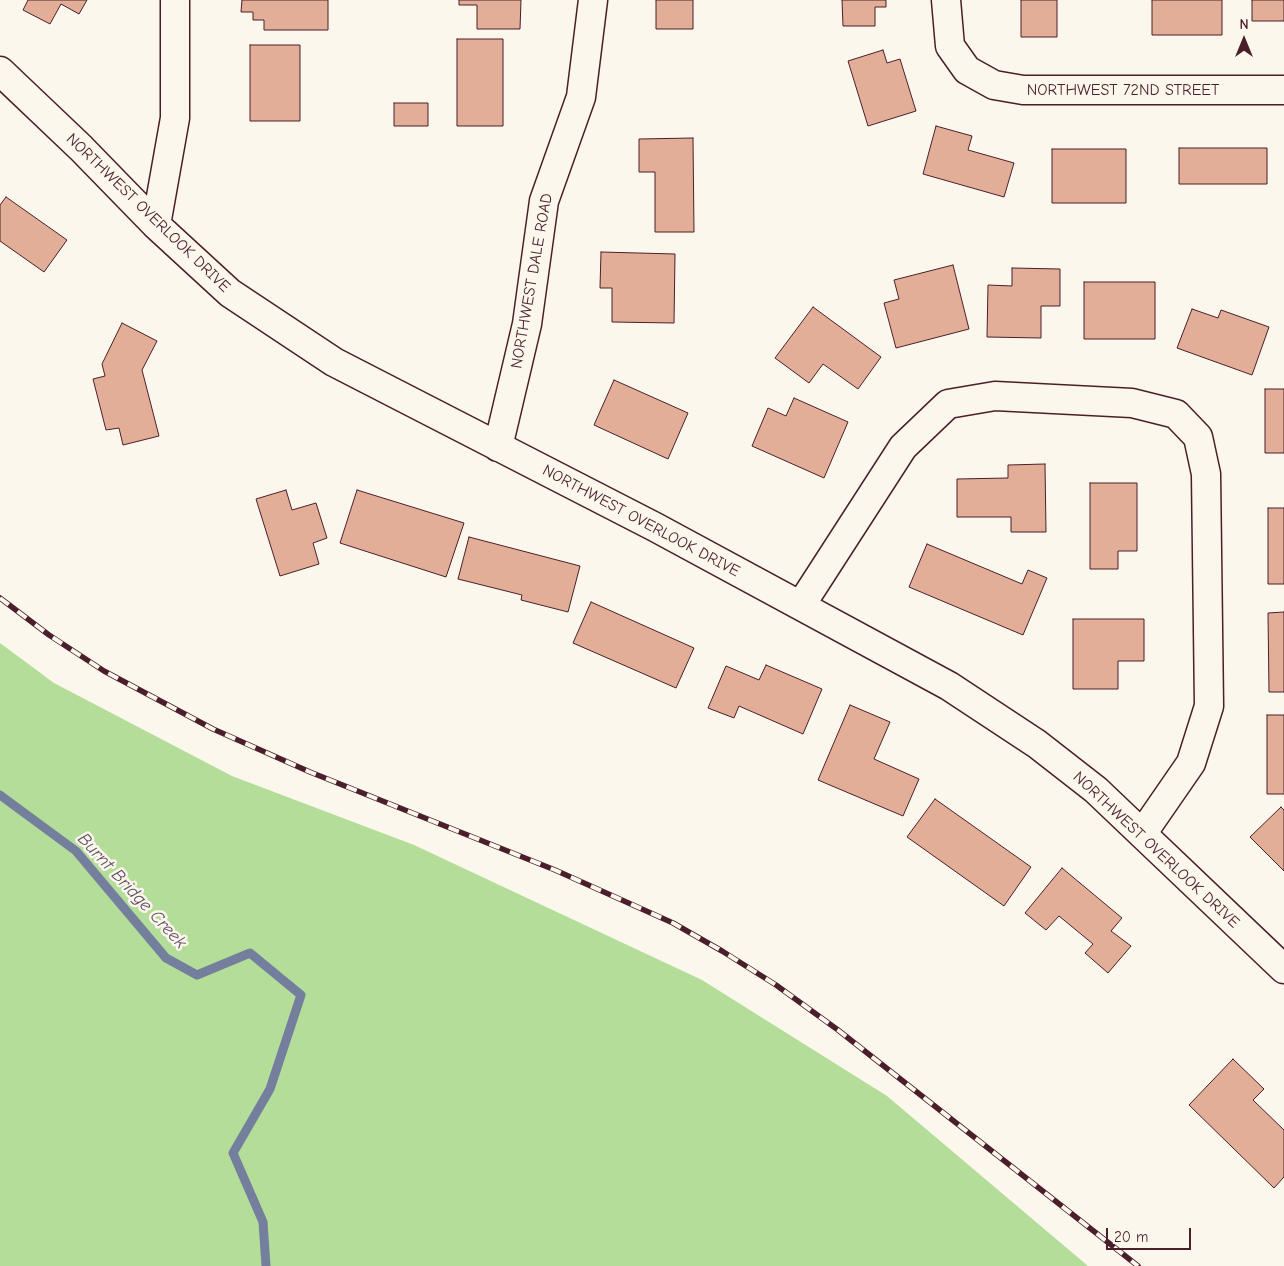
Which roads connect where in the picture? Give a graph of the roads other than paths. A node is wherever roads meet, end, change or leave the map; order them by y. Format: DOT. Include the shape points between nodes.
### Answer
graph roads {
  1 [pos="175,0"];
  2 [pos="593,0"];
  3 [pos="946,0"];
  4 [pos="0,71"];
  5 [pos="1284,90"];
  6 [pos="156,225"];
  7 [pos="498,446"];
  8 [pos="802,605"];
  9 [pos="1142,834"];
  10 [pos="1284,969"];
  1 -- 6 [label="street" via="175,118"];
  2 -- 7 [label="street, NORTHWEST DALE ROAD" via="581,98 544,201 527,324"];
  3 -- 5 [label="street, NORTHWEST 72ND STREET" via="950,46 967,70 994,85 1023,90"];
  4 -- 6 [label="street, NORTHWEST OVERLOOK DRIVE"];
  6 -- 7 [label="street, NORTHWEST OVERLOOK DRIVE" via="230,293 334,362"];
  7 -- 8 [label="street, NORTHWEST OVERLOOK DRIVE"];
  8 -- 9 [label="street, NORTHWEST OVERLOOK DRIVE" via="949,686 1037,744 1096,790"];
  8 -- 9 [label="street" via="903,446 948,404 995,396 1132,403 1176,414 1198,437 1206,474 1209,706 1191,763"];
  9 -- 10 [label="street, NORTHWEST OVERLOOK DRIVE"];
}
